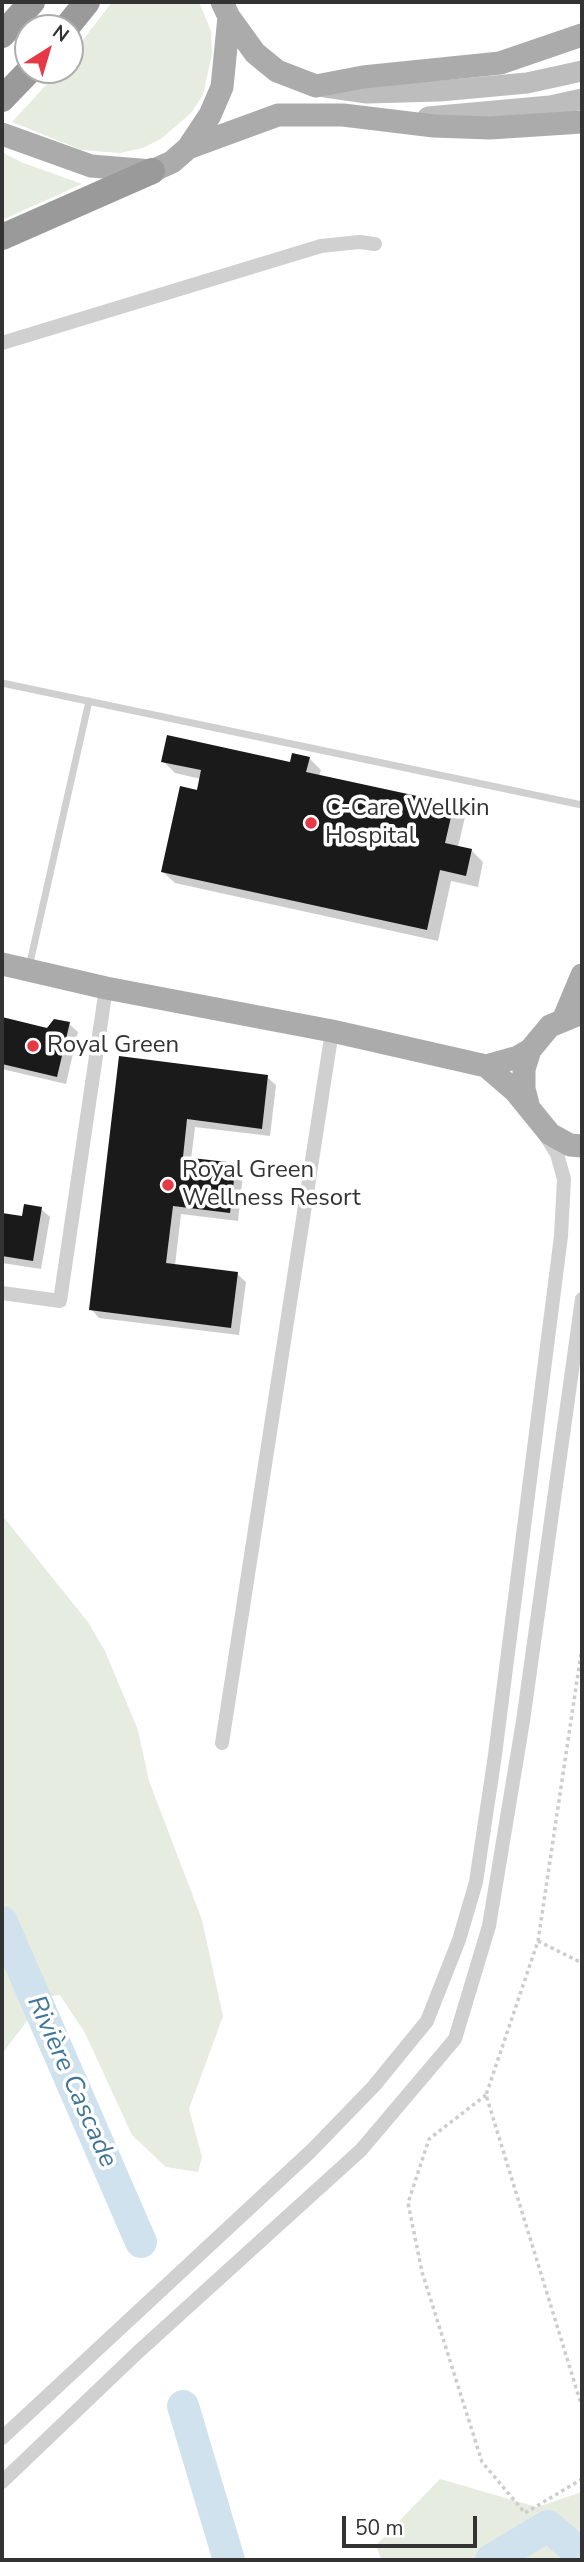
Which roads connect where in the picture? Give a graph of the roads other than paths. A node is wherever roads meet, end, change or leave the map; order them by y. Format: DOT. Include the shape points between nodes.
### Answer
graph roads {
  1 [pos="32,2"];
  2 [pos="226,10"];
  3 [pos="2,35"];
  4 [pos="582,35"];
  5 [pos="582,71"];
  6 [pos="16,84"];
  7 [pos="316,86"];
  8 [pos="2,99"];
  9 [pos="582,99"];
  10 [pos="366,117"];
  11 [pos="582,122"];
  12 [pos="2,134"];
  13 [pos="188,148"];
  14 [pos="152,171"];
  15 [pos="2,237"];
  16 [pos="375,244"];
  17 [pos="2,343"];
  18 [pos="2,683"];
  19 [pos="89,701"];
  20 [pos="582,805"];
  21 [pos="2,964"];
  22 [pos="28,969"];
  23 [pos="582,975"];
  24 [pos="106,988"];
  25 [pos="573,1015"];
  26 [pos="332,1031"];
  27 [pos="530,1050"];
  28 [pos="486,1066"];
  29 [pos="532,1113"];
  30 [pos="582,1146"];
  31 [pos="2,1293"];
  32 [pos="582,1300"];
  33 [pos="222,1743"];
  34 [pos="2,2438"];
  35 [pos="2,2482"];
  1 -- 3 [label="highway"];
  2 -- 7 [label="main road" via="255,53 277,71"];
  2 -- 13 [label="main road" via="222,87"];
  4 -- 7 [label="main road" via="500,63"];
  5 -- 7 [label="main road" via="527,83 440,91 367,93"];
  6 -- 8 [label="highway"];
  9 -- 10 [label="main road" via="434,117"];
  10 -- 11 [label="main road" via="491,128"];
  10 -- 13 [label="main road" via="278,115"];
  12 -- 14 [label="main road" via="91,166"];
  13 -- 14 [label="main road"];
  14 -- 15 [label="highway"];
  16 -- 17 [label="street" via="321,246"];
  18 -- 19 [label="lane"];
  19 -- 20 [label="lane"];
  19 -- 22 [label="lane"];
  21 -- 22 [label="main road"];
  22 -- 24 [label="main road"];
  23 -- 25 [label="main road"];
  24 -- 26 [label="main road"];
  24 -- 31 [label="street" via="60,1301"];
  25 -- 27 [label="main road" via="550,1026"];
  26 -- 28 [label="main road"];
  26 -- 33 [label="street"];
  27 -- 28 [label="main road"];
  27 -- 29 [label="main road" via="524,1089"];
  28 -- 29 [label="main road"];
  29 -- 30 [label="main road" via="551,1134"];
  29 -- 34 [label="street" via="557,1154 564,1179 561,1236 476,1882 428,2021 311,2151"];
  32 -- 35 [label="street" via="523,1721 489,1926 455,2039 361,2150"];
}
